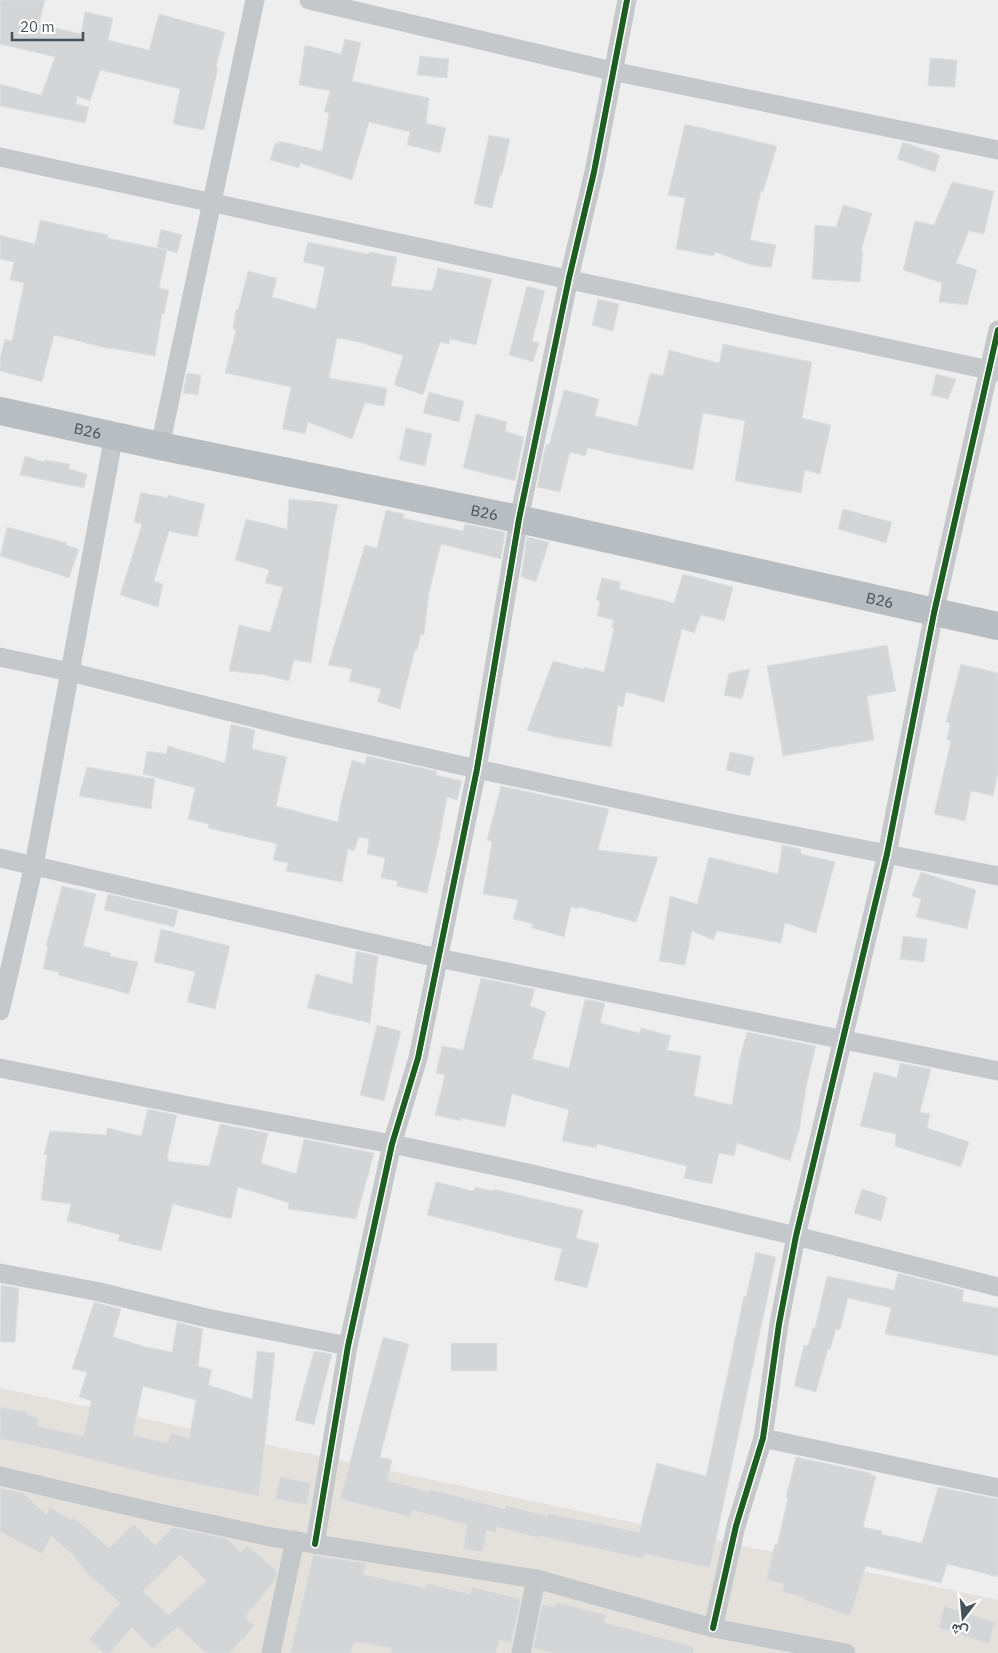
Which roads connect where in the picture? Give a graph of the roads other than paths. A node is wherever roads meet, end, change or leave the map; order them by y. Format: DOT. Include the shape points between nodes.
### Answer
graph roads {
  1 [pos="255,0"];
  2 [pos="309,0"];
  3 [pos="626,0"];
  4 [pos="612,71"];
  5 [pos="998,150"];
  6 [pos="0,157"];
  7 [pos="211,203"];
  8 [pos="569,278"];
  9 [pos="998,330"];
  10 [pos="994,371"];
  11 [pos="0,411"];
  12 [pos="114,435"];
  13 [pos="160,446"];
  14 [pos="519,519"];
  15 [pos="934,612"];
  16 [pos="998,626"];
  17 [pos="0,657"];
  18 [pos="70,672"];
  19 [pos="477,769"];
  20 [pos="888,854"];
  21 [pos="0,858"];
  22 [pos="34,865"];
  23 [pos="998,876"];
  24 [pos="438,958"];
  25 [pos="0,1011"];
  26 [pos="844,1040"];
  27 [pos="0,1068"];
  28 [pos="998,1071"];
  29 [pos="392,1144"];
  30 [pos="796,1236"];
  31 [pos="0,1273"];
  32 [pos="998,1287"];
  33 [pos="348,1346"];
  34 [pos="763,1438"];
  35 [pos="0,1476"];
  36 [pos="998,1488"];
  37 [pos="295,1540"];
  38 [pos="315,1544"];
  39 [pos="536,1579"];
  40 [pos="713,1628"];
  41 [pos="805,1649"];
  42 [pos="271,1653"];
  43 [pos="521,1653"];
  44 [pos="846,1653"];
  1 -- 7 [label="street"];
  2 -- 4 [label="street"];
  3 -- 4 [label="street"];
  4 -- 5 [label="street"];
  4 -- 8 [label="street" via="594,172"];
  6 -- 7 [label="street"];
  7 -- 8 [label="street"];
  7 -- 13 [label="street"];
  8 -- 10 [label="street"];
  8 -- 14 [label="street"];
  9 -- 10 [label="street"];
  10 -- 15 [label="street"];
  11 -- 12 [label="highway, B26"];
  12 -- 13 [label="highway, B26"];
  12 -- 18 [label="street"];
  13 -- 14 [label="highway, B26"];
  14 -- 15 [label="highway, B26"];
  14 -- 19 [label="street"];
  15 -- 16 [label="highway, B26"];
  15 -- 20 [label="street"];
  17 -- 18 [label="street"];
  18 -- 19 [label="street"];
  18 -- 22 [label="street"];
  19 -- 20 [label="street"];
  19 -- 24 [label="street"];
  20 -- 23 [label="street"];
  20 -- 26 [label="street"];
  21 -- 22 [label="street"];
  22 -- 24 [label="street"];
  22 -- 25 [label="street"];
  24 -- 26 [label="street"];
  24 -- 29 [label="street" via="418,1058"];
  26 -- 28 [label="street"];
  26 -- 30 [label="street"];
  27 -- 29 [label="street" via="224,1114"];
  29 -- 30 [label="street"];
  29 -- 33 [label="street"];
  30 -- 32 [label="street"];
  30 -- 34 [label="street" via="779,1324"];
  31 -- 33 [label="street"];
  33 -- 38 [label="street"];
  34 -- 36 [label="street"];
  34 -- 40 [label="street" via="736,1526"];
  35 -- 37 [label="street" via="154,1512"];
  37 -- 38 [label="street"];
  37 -- 42 [label="street"];
  38 -- 39 [label="street"];
  39 -- 40 [label="street"];
  39 -- 43 [label="street"];
  40 -- 41 [label="street"];
  41 -- 44 [label="street"];
}
